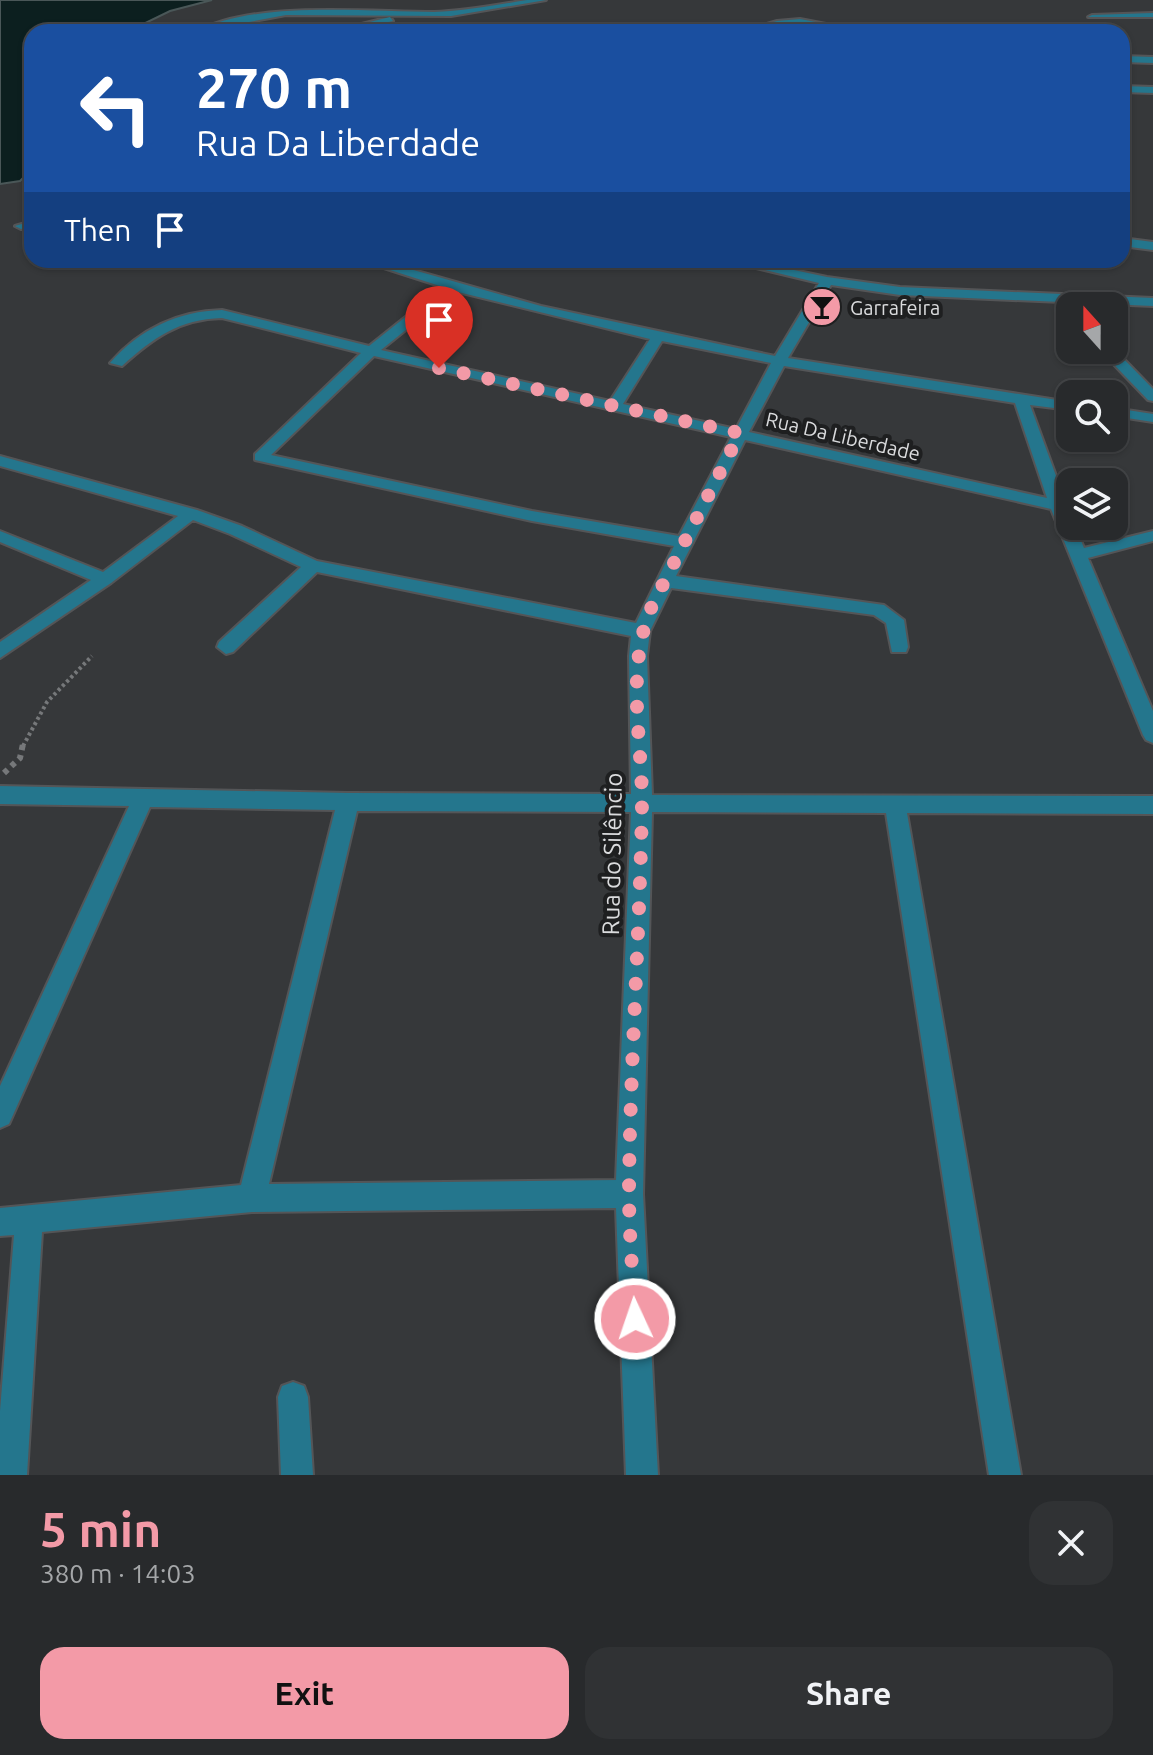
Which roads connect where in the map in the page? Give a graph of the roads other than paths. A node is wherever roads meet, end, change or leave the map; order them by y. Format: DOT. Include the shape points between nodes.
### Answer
graph roads {
  1 [pos="542,0"];
  2 [pos="1106,5"];
  3 [pos="404,13"];
  4 [pos="1153,15"];
  5 [pos="1126,16"];
  6 [pos="1092,17"];
  7 [pos="222,24"];
  8 [pos="363,24"];
  9 [pos="782,24"];
  10 [pos="815,24"];
  11 [pos="1130,59"];
  12 [pos="1153,60"];
  13 [pos="1130,89"];
  14 [pos="1153,90"];
  15 [pos="1130,243"];
  16 [pos="1153,246"];
  17 [pos="390,268"];
  18 [pos="766,268"];
  19 [pos="827,281"];
  20 [pos="451,287"];
  21 [pos="1056,301"];
  22 [pos="1128,302"];
  23 [pos="1153,302"];
  24 [pos="657,338"];
  25 [pos="370,352"];
  26 [pos="117,363"];
  27 [pos="778,363"];
  28 [pos="1121,364"];
  29 [pos="1153,397"];
  30 [pos="1021,400"];
  31 [pos="1056,404"];
  32 [pos="615,405"];
  33 [pos="1128,414"];
  34 [pos="1153,418"];
  35 [pos="740,433"];
  36 [pos="0,461"];
  37 [pos="1056,499"];
  38 [pos="1056,505"];
  39 [pos="191,514"];
  40 [pos="0,536"];
  41 [pos="1153,536"];
  42 [pos="1073,540"];
  43 [pos="684,542"];
  44 [pos="1079,555"];
  45 [pos="313,566"];
  46 [pos="105,579"];
  47 [pos="666,581"];
  48 [pos="641,631"];
  49 [pos="226,647"];
  50 [pos="899,647"];
  51 [pos="0,651"];
  52 [pos="1153,735"];
  53 [pos="0,795"];
  54 [pos="143,798"];
  55 [pos="642,801"];
  56 [pos="348,802"];
  57 [pos="895,805"];
  58 [pos="1153,805"];
  59 [pos="0,1115"];
  60 [pos="629,1194"];
  61 [pos="252,1198"];
  62 [pos="14,1221"];
  63 [pos="293,1397"];
  64 [pos="11,1475"];
  65 [pos="297,1475"];
  66 [pos="642,1475"];
  67 [pos="1005,1475"];
  1 -- 3 [label="street" via="453,13"];
  2 -- 5 [label="street"];
  3 -- 7 [label="street" via="275,14"];
  3 -- 8 [label="street"];
  4 -- 5 [label="street"];
  5 -- 6 [label="street"];
  9 -- 10 [label="street"];
  11 -- 12 [label="street"];
  13 -- 14 [label="street"];
  15 -- 16 [label="street"];
  17 -- 20 [label="street"];
  18 -- 19 [label="street"];
  19 -- 21 [label="street"];
  19 -- 27 [label="street, Rua do Silêncio"];
  20 -- 24 [label="street"];
  20 -- 25 [label="street"];
  22 -- 23 [label="street"];
  24 -- 27 [label="street"];
  24 -- 32 [label="street"];
  25 -- 26 [label="street, Rua Da Liberdade" via="211,314 156,327"];
  25 -- 32 [label="street, Rua Da Liberdade"];
  25 -- 43 [label="street" via="260,457 532,516"];
  27 -- 30 [label="street"];
  27 -- 35 [label="street, Rua do Silêncio"];
  28 -- 29 [label="street"];
  30 -- 31 [label="street"];
  30 -- 37 [label="street"];
  32 -- 35 [label="street, Rua Da Liberdade"];
  33 -- 34 [label="street"];
  35 -- 38 [label="street, Rua Da Liberdade"];
  35 -- 43 [label="street, Rua do Silêncio"];
  36 -- 39 [label="street"];
  39 -- 45 [label="street"];
  39 -- 46 [label="street"];
  40 -- 46 [label="street"];
  41 -- 44 [label="street"];
  42 -- 44 [label="street"];
  43 -- 47 [label="street, Rua do Silêncio"];
  44 -- 52 [label="street"];
  45 -- 48 [label="street"];
  45 -- 49 [label="street"];
  46 -- 51 [label="street"];
  47 -- 48 [label="street, Rua do Silêncio"];
  47 -- 50 [label="street" via="878,609 895,620"];
  48 -- 55 [label="street, Rua do Silêncio" via="636,694"];
  53 -- 54 [label="street"];
  54 -- 56 [label="street"];
  54 -- 59 [label="street"];
  55 -- 56 [label="street"];
  55 -- 57 [label="street"];
  55 -- 60 [label="street, Rua do Silêncio"];
  56 -- 61 [label="street"];
  57 -- 58 [label="street"];
  57 -- 67 [label="street"];
  60 -- 61 [label="street"];
  60 -- 66 [label="street, Rua do Silêncio"];
  61 -- 62 [label="street"];
  62 -- 64 [label="street"];
  63 -- 65 [label="street"];
}
